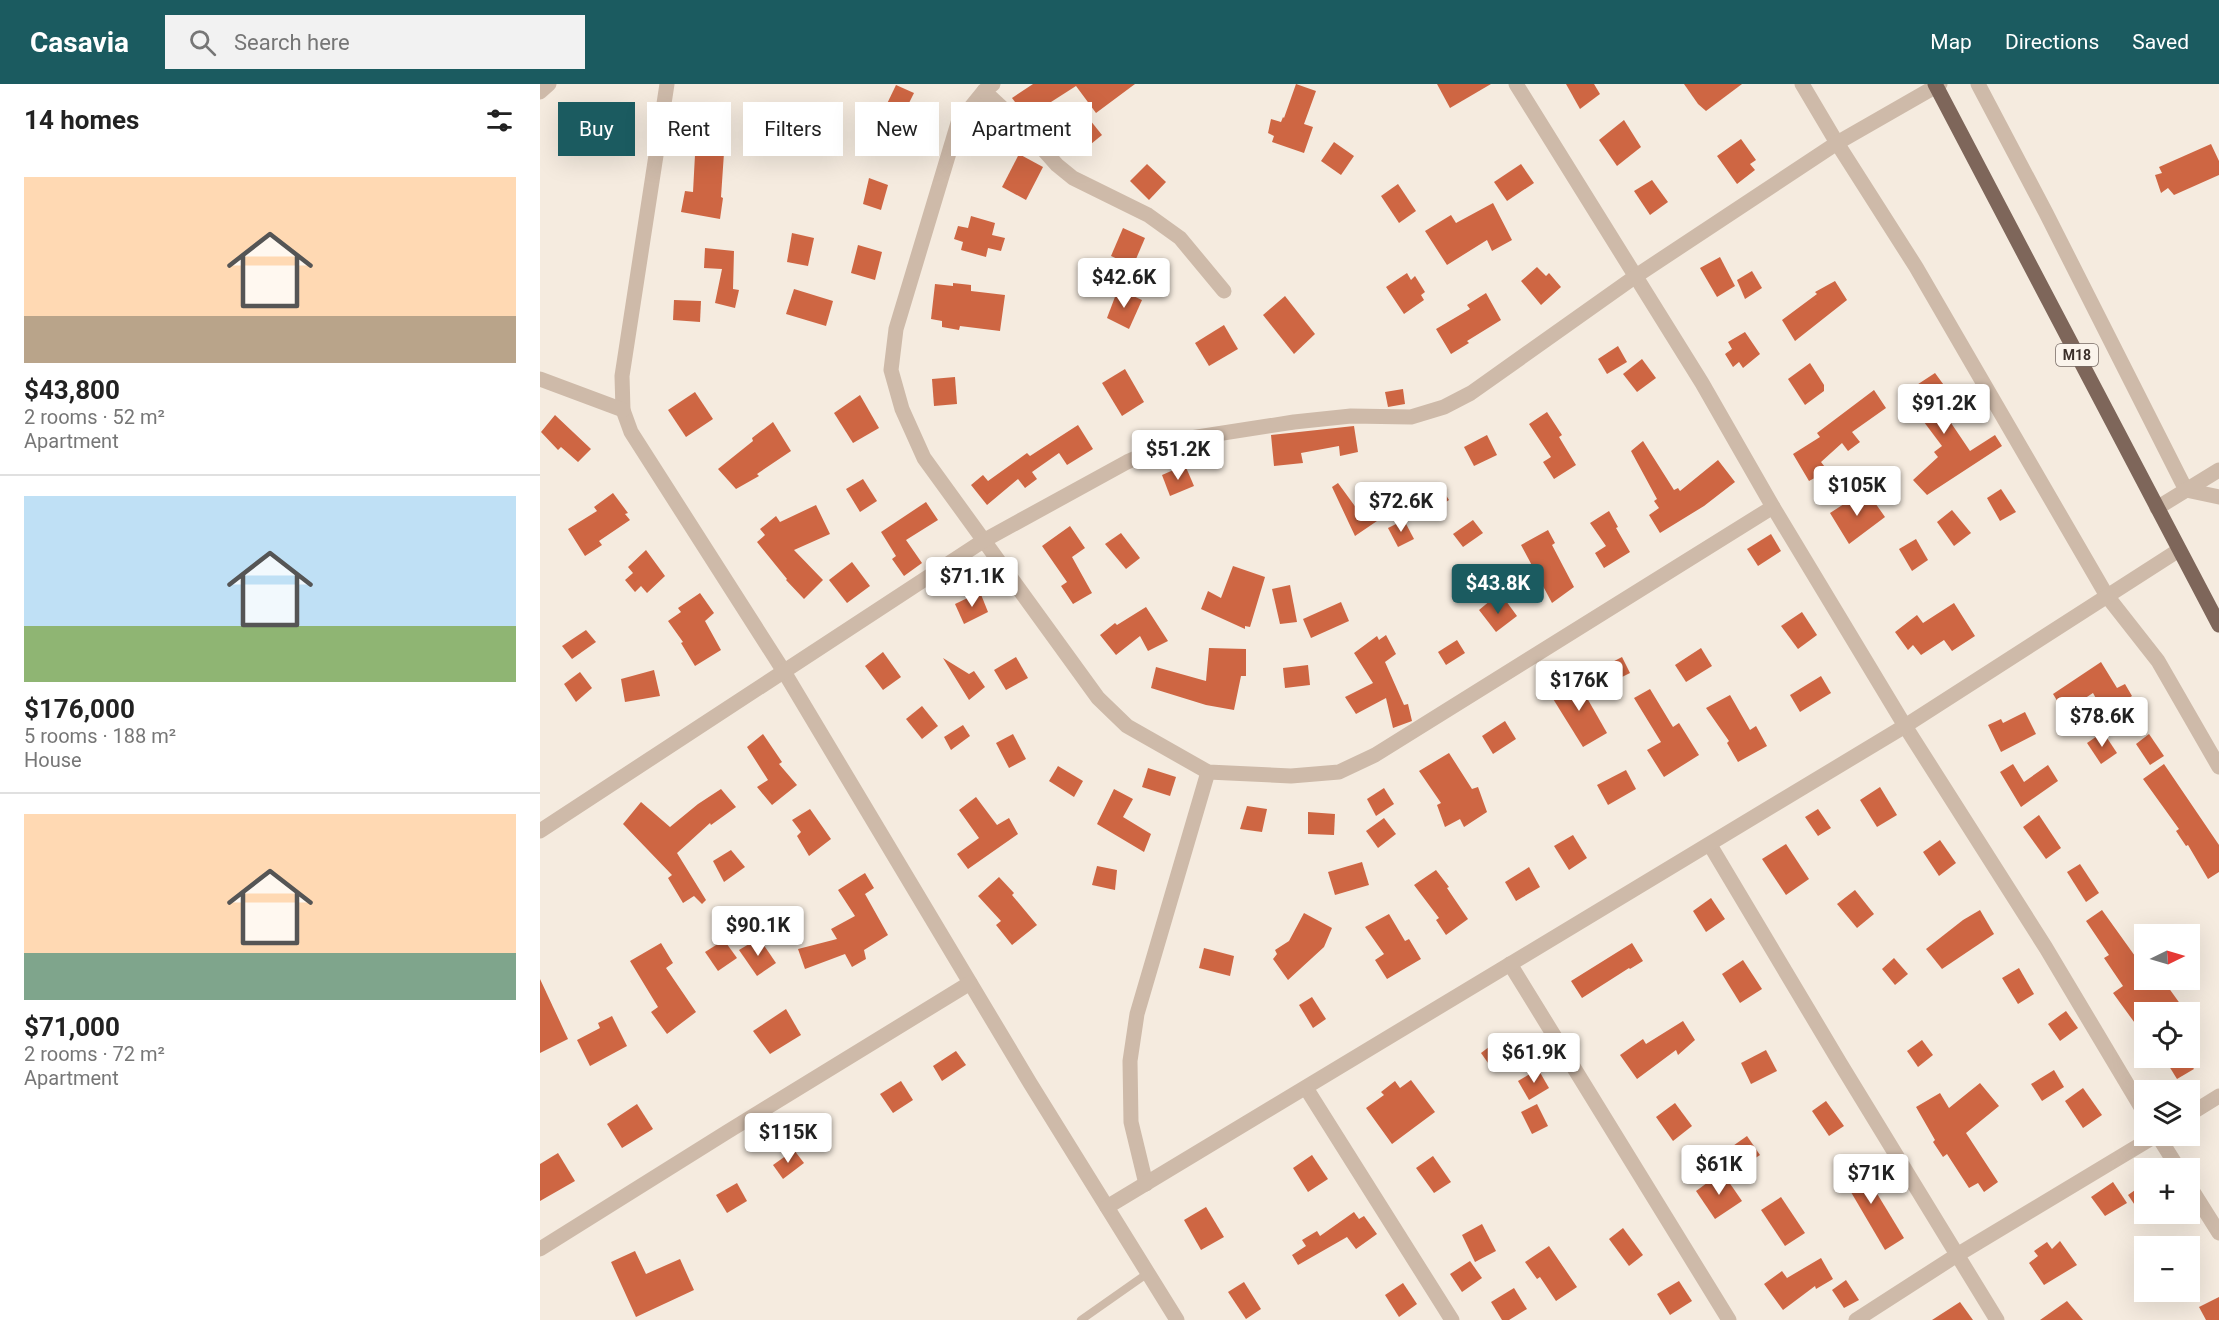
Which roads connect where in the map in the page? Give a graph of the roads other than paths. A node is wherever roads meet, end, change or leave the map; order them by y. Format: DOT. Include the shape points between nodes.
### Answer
graph roads {
  1 [pos="549,84"];
  2 [pos="667,84"];
  3 [pos="1516,84"];
  4 [pos="1802,84"];
  5 [pos="1978,84"];
  6 [pos="1937,85"];
  7 [pos="989,87"];
  8 [pos="540,92"];
  9 [pos="1837,143"];
  10 [pos="1636,276"];
  11 [pos="1224,291"];
  12 [pos="540,379"];
  13 [pos="623,410"];
  14 [pos="2219,470"];
  15 [pos="2186,490"];
  16 [pos="2219,496"];
  17 [pos="1773,507"];
  18 [pos="2157,508"];
  19 [pos="983,542"];
  20 [pos="2179,550"];
  21 [pos="2107,596"];
  22 [pos="2219,625"];
  23 [pos="783,670"];
  24 [pos="1905,726"];
  25 [pos="2219,767"];
  26 [pos="1208,772"];
  27 [pos="540,831"];
  28 [pos="1710,845"];
  29 [pos="1510,964"];
  30 [pos="970,983"];
  31 [pos="1306,1088"];
  32 [pos="2134,1096"];
  33 [pos="2219,1096"];
  34 [pos="2200,1108"];
  35 [pos="2139,1146"];
  36 [pos="1146,1184"];
  37 [pos="2200,1203"];
  38 [pos="1107,1207"];
  39 [pos="2219,1233"];
  40 [pos="540,1249"];
  41 [pos="1957,1255"];
  42 [pos="1148,1273"];
  43 [pos="1081,1320"];
  44 [pos="1177,1320"];
  45 [pos="1452,1320"];
  46 [pos="1729,1320"];
  47 [pos="1856,1320"];
  48 [pos="1997,1320"];
  1 -- 8 [label="street"];
  2 -- 13 [label="street" via="622,376"];
  3 -- 10 [label="street"];
  4 -- 9 [label="street"];
  5 -- 15 [label="street"];
  6 -- 9 [label="street"];
  6 -- 18 [label="main road, M18"];
  7 -- 11 [label="street" via="1057,165 1073,178 1148,215 1179,238"];
  7 -- 19 [label="street" via="958,123 896,329 891,370 902,410 924,458"];
  9 -- 10 [label="street"];
  9 -- 21 [label="street" via="1916,267"];
  10 -- 17 [label="street"];
  10 -- 19 [label="street" via="1471,393 1444,407 1411,417 1350,416 1178,440 1127,462"];
  12 -- 13 [label="street"];
  13 -- 23 [label="street" via="631,432"];
  14 -- 15 [label="street"];
  15 -- 16 [label="street"];
  15 -- 18 [label="street"];
  17 -- 24 [label="street"];
  17 -- 26 [label="street" via="1375,755 1339,772 1291,776"];
  18 -- 20 [label="main road, M18"];
  19 -- 23 [label="street"];
  19 -- 26 [label="street" via="1098,698 1127,726"];
  20 -- 21 [label="street"];
  20 -- 22 [label="main road, M18"];
  21 -- 24 [label="street"];
  21 -- 25 [label="street" via="2158,661"];
  23 -- 27 [label="street"];
  23 -- 30 [label="street"];
  24 -- 28 [label="street"];
  24 -- 32 [label="street"];
  26 -- 36 [label="street" via="1137,1014 1130,1061 1131,1122"];
  28 -- 29 [label="street"];
  28 -- 41 [label="street"];
  29 -- 31 [label="street"];
  29 -- 46 [label="street"];
  30 -- 38 [label="street"];
  30 -- 40 [label="street"];
  31 -- 36 [label="street"];
  31 -- 45 [label="street"];
  33 -- 34 [label="street"];
  35 -- 41 [label="street"];
  36 -- 38 [label="street"];
  37 -- 39 [label="street"];
  38 -- 42 [label="street"];
  41 -- 47 [label="street"];
  41 -- 48 [label="street"];
  42 -- 43 [label="lane"];
  42 -- 44 [label="street"];
}
